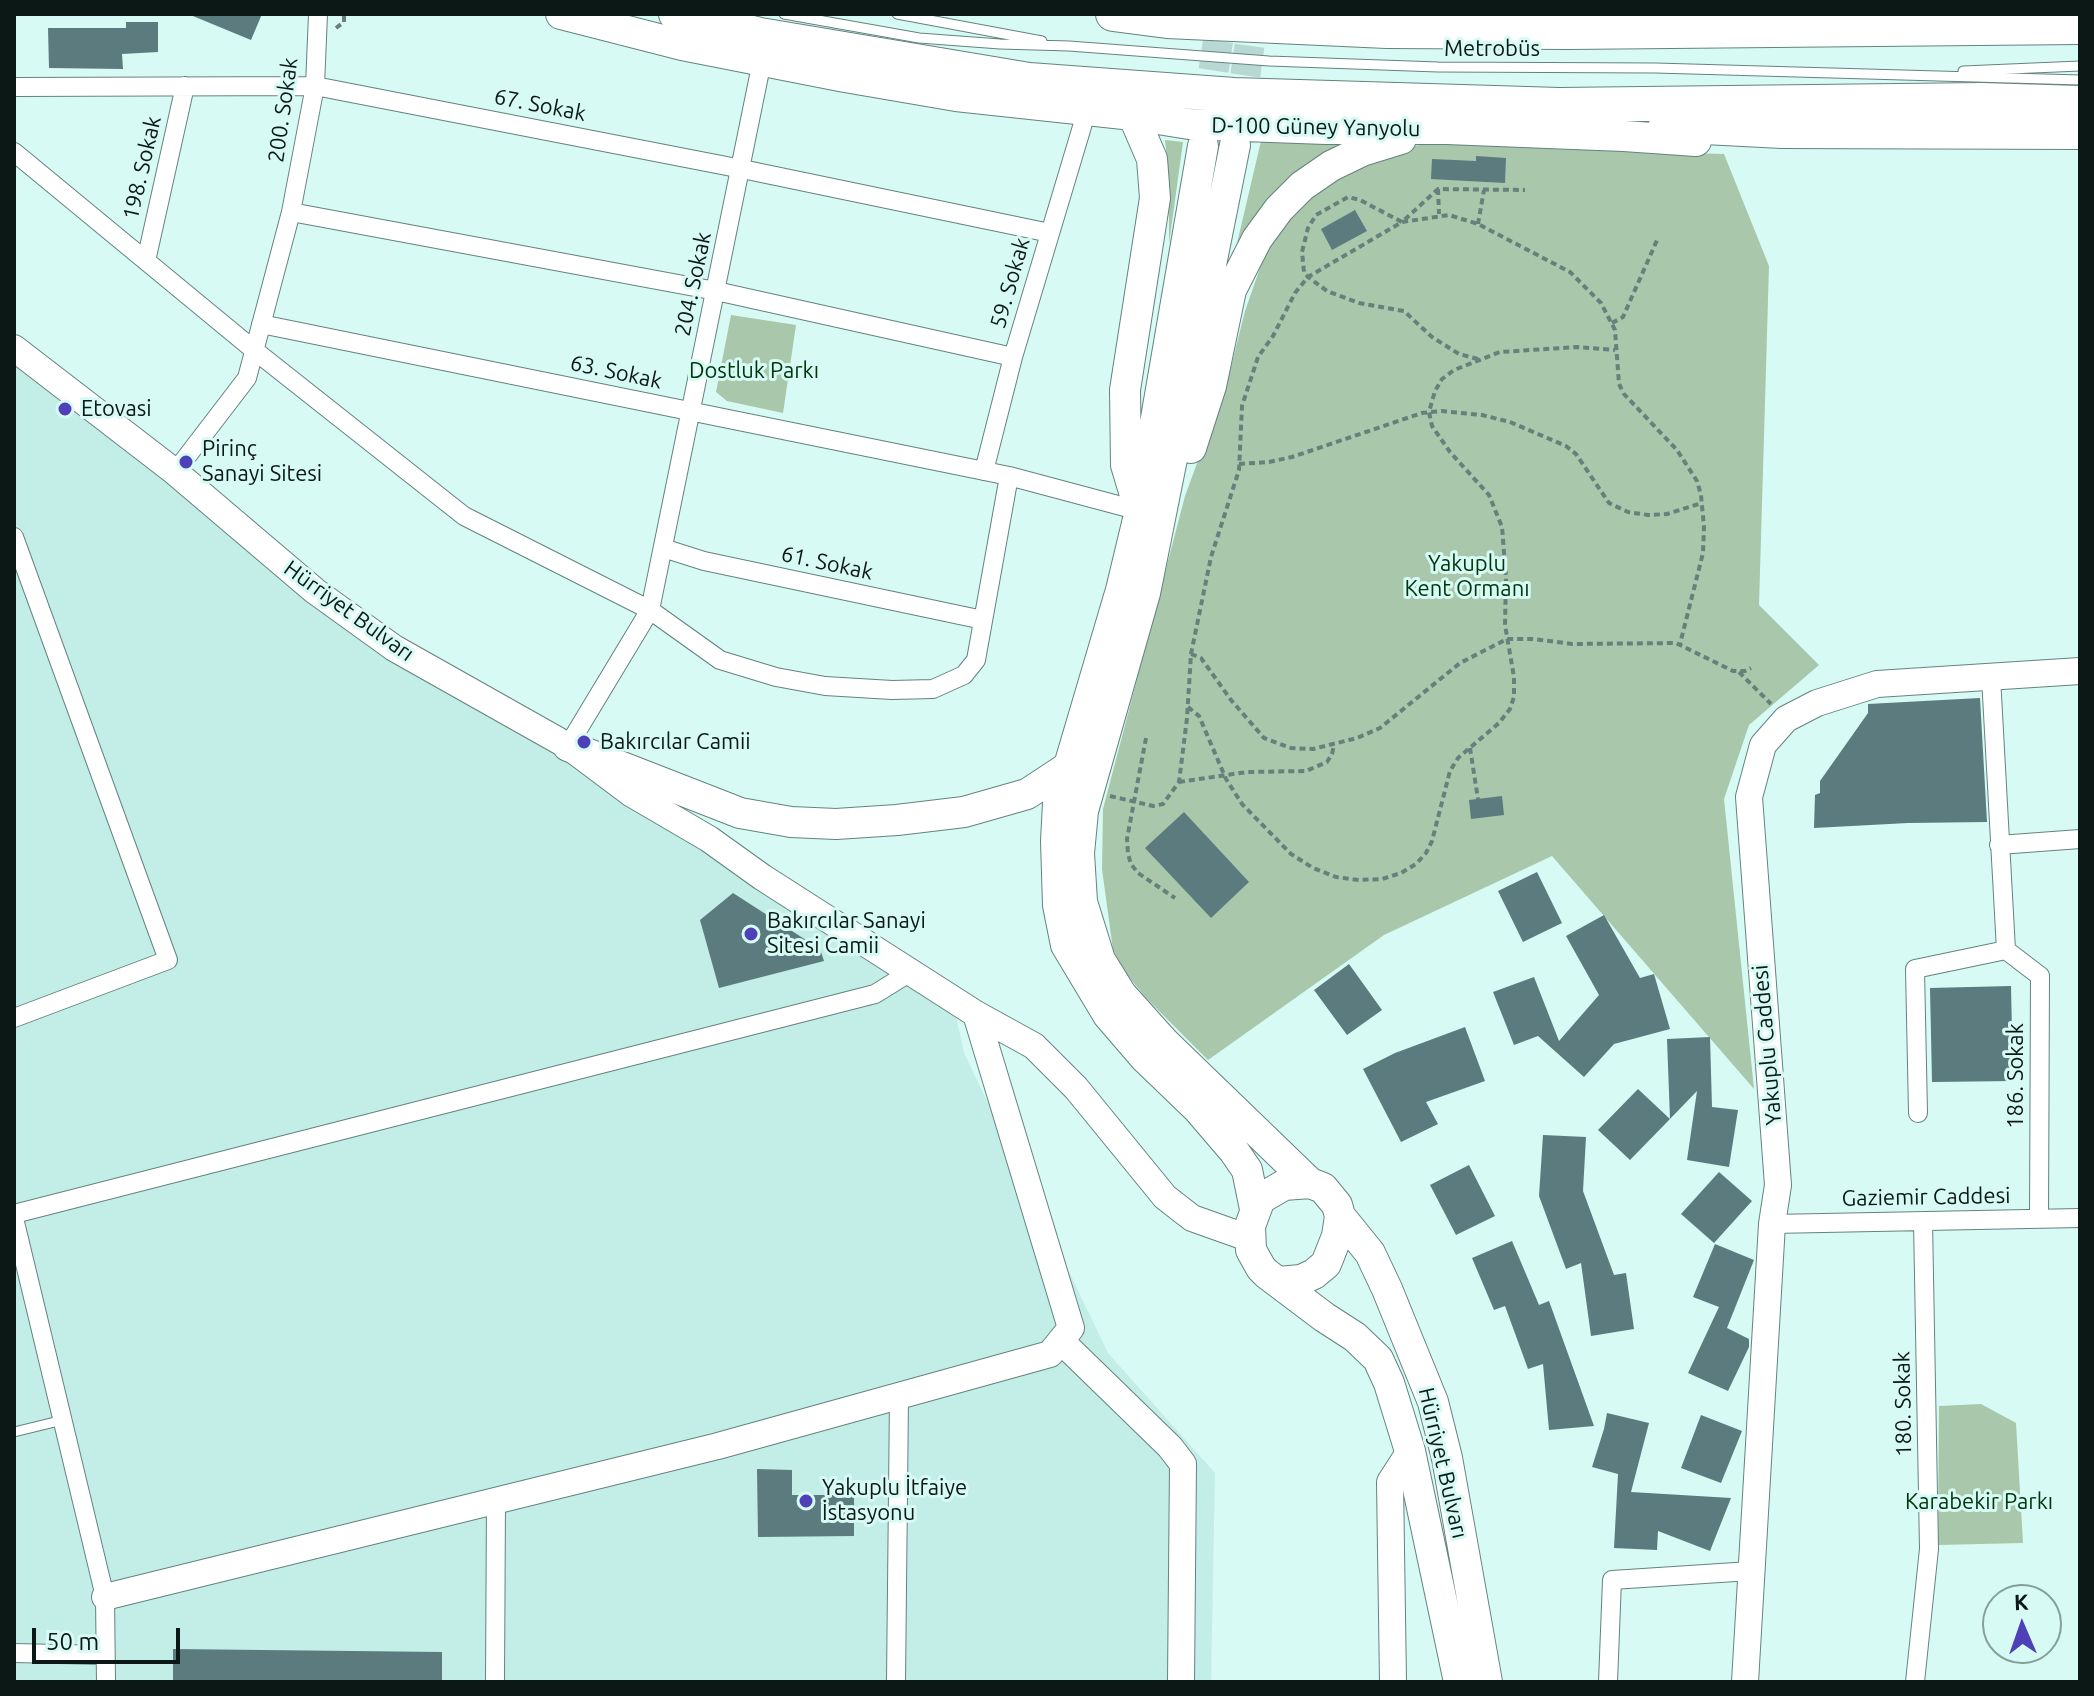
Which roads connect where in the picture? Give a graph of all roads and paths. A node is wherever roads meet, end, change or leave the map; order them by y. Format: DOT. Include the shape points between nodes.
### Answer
graph roads {
  1 [pos="318,14"];
  2 [pos="344,14"];
  3 [pos="561,14"];
  4 [pos="676,14"];
  5 [pos="784,14"];
  6 [pos="897,14"];
  7 [pos="1113,14"];
  8 [pos="1365,14"];
  9 [pos="344,22"];
  10 [pos="1261,26"];
  11 [pos="2080,27"];
  12 [pos="1069,46"];
  13 [pos="762,61"];
  14 [pos="2080,66"];
  15 [pos="1916,74"];
  16 [pos="2080,80"];
  17 [pos="185,86"];
  18 [pos="315,86"];
  19 [pos="14,87"];
  20 [pos="2080,103"];
  21 [pos="1087,110"];
  22 [pos="1133,115"];
  23 [pos="1457,116"];
  24 [pos="2080,132"];
  25 [pos="2080,138"];
  26 [pos="1235,145"];
  27 [pos="1203,146"];
  28 [pos="14,152"];
  29 [pos="742,169"];
  30 [pos="1438,189"];
  31 [pos="1484,190"];
  32 [pos="1525,190"];
  33 [pos="291,212"];
  34 [pos="1439,215"];
  35 [pos="1402,222"];
  36 [pos="1478,224"];
  37 [pos="1050,233"];
  38 [pos="1658,238"];
  39 [pos="146,261"];
  40 [pos="1308,277"];
  41 [pos="716,291"];
  42 [pos="1612,323"];
  43 [pos="261,324"];
  44 [pos="14,348"];
  45 [pos="254,350"];
  46 [pos="1615,350"];
  47 [pos="1013,357"];
  48 [pos="1478,359"];
  49 [pos="691,411"];
  50 [pos="1429,412"];
  51 [pos="1239,464"];
  52 [pos="984,471"];
  53 [pos="175,472"];
  54 [pos="1009,476"];
  55 [pos="1702,503"];
  56 [pos="1149,523"];
  57 [pos="14,537"];
  58 [pos="663,548"];
  59 [pos="650,610"];
  60 [pos="983,620"];
  61 [pos="1507,639"];
  62 [pos="1680,644"];
  63 [pos="1191,654"];
  64 [pos="1751,668"];
  65 [pos="2080,671"];
  66 [pos="1739,672"];
  67 [pos="1991,677"];
  68 [pos="1188,707"];
  69 [pos="1786,719"];
  70 [pos="1146,738"];
  71 [pos="1334,745"];
  72 [pos="568,746"];
  73 [pos="1470,748"];
  74 [pos="1068,767"];
  75 [pos="1225,776"];
  76 [pos="1179,782"];
  77 [pos="1089,790"];
  78 [pos="1478,799"];
  79 [pos="1134,803"];
  80 [pos="2080,839"];
  81 [pos="1999,845"];
  82 [pos="1175,898"];
  83 [pos="2006,950"];
  84 [pos="912,971"];
  85 [pos="976,1014"];
  86 [pos="14,1018"];
  87 [pos="1918,1113"];
  88 [pos="1310,1183"];
  89 [pos="1255,1209"];
  90 [pos="14,1216"];
  91 [pos="1340,1216"];
  92 [pos="2080,1218"];
  93 [pos="2039,1219"];
  94 [pos="1923,1221"];
  95 [pos="1772,1224"];
  96 [pos="1251,1239"];
  97 [pos="1278,1282"];
  98 [pos="1061,1341"];
  99 [pos="899,1397"];
  100 [pos="63,1420"];
  101 [pos="14,1432"];
  102 [pos="1410,1451"];
  103 [pos="496,1501"];
  104 [pos="1751,1571"];
  105 [pos="105,1597"];
  106 [pos="14,1653"];
  107 [pos="105,1655"];
  108 [pos="106,1682"];
  109 [pos="495,1682"];
  110 [pos="896,1682"];
  111 [pos="1181,1682"];
  112 [pos="1393,1682"];
  113 [pos="1459,1682"];
  114 [pos="1487,1682"];
  115 [pos="1608,1682"];
  116 [pos="1745,1682"];
  117 [pos="1915,1682"];
  1 -- 18 [label="street, 200. Sokak"];
  2 -- 9 [label="path"];
  3 -- 13 [label="main road, D-100 Güney Yanyolu"];
  4 -- 23 [label="highway" via="760,35 1029,80"];
  5 -- 12 [label="lane, Metrobüs" via="919,38"];
  6 -- 12 [label="lane, Metrobüs"];
  7 -- 10 [label="highway"];
  8 -- 10 [label="highway"];
  10 -- 11 [label="highway" via="1569,32"];
  12 -- 15 [label="lane, Metrobüs" via="1408,66"];
  13 -- 21 [label="main road, D-100 Güney Yanyolu" via="956,96"];
  13 -- 29 [label="street, 204. Sokak"];
  14 -- 15 [label="lane, Metrobüs"];
  15 -- 16 [label="lane, Metrobüs"];
  17 -- 18 [label="street, 67. Sokak"];
  17 -- 19 [label="street, 67. Sokak"];
  17 -- 39 [label="street, 198. Sokak"];
  18 -- 29 [label="street, 67. Sokak"];
  18 -- 33 [label="street, 200. Sokak"];
  20 -- 23 [label="highway" via="1559,105"];
  21 -- 22 [label="main road, D-100 Güney Yanyolu"];
  21 -- 37 [label="street, 59. Sokak"];
  22 -- 23 [label="main road, D-100 Güney Yanyolu" via="1244,127"];
  22 -- 56 [label="main road" via="1152,159 1155,198 1125,390 1126,465"];
  23 -- 24 [label="highway" via="1782,131"];
  23 -- 25 [label="main road, D-100 Güney Yanyolu" via="1740,145"];
  23 -- 56 [label="main road" via="1331,166 1279,209 1231,290 1182,476"];
  26 -- 56 [label="main road"];
  27 -- 56 [label="main road"];
  28 -- 39 [label="street"];
  29 -- 37 [label="street, 67. Sokak"];
  29 -- 41 [label="street, 204. Sokak"];
  30 -- 31 [label="path"];
  30 -- 34 [label="path"];
  30 -- 35 [label="path"];
  31 -- 32 [label="path"];
  31 -- 36 [label="path"];
  33 -- 41 [label="street"];
  33 -- 43 [label="street, 200. Sokak"];
  34 -- 35 [label="path"];
  34 -- 36 [label="path"];
  35 -- 40 [label="path"];
  35 -- 40 [label="path" via="1348,197 1316,215 1302,252"];
  36 -- 42 [label="path" via="1570,272 1601,303"];
  37 -- 47 [label="street, 59. Sokak"];
  38 -- 42 [label="path" via="1623,317"];
  39 -- 45 [label="street"];
  40 -- 48 [label="path" via="1359,303 1404,311 1432,337"];
  40 -- 51 [label="path" via="1258,357 1249,381"];
  41 -- 47 [label="street"];
  41 -- 49 [label="street, 204. Sokak"];
  42 -- 46 [label="path"];
  43 -- 45 [label="street, 200. Sokak"];
  43 -- 49 [label="street, 63. Sokak"];
  44 -- 53 [label="street, Hürriyet Bulvarı"];
  45 -- 53 [label="street, 200. Sokak" via="247,378"];
  45 -- 59 [label="street" via="464,516"];
  46 -- 48 [label="path" via="1521,349"];
  46 -- 55 [label="path" via="1624,394 1677,450 1697,481"];
  47 -- 52 [label="street, 59. Sokak"];
  48 -- 50 [label="path" via="1442,379"];
  49 -- 52 [label="street, 63. Sokak"];
  49 -- 58 [label="street, 204. Sokak"];
  50 -- 51 [label="path" via="1292,457"];
  50 -- 55 [label="path" via="1482,415 1566,446 1609,503 1628,512 1667,514"];
  50 -- 61 [label="path" via="1436,435 1497,510 1505,549"];
  51 -- 63 [label="path" via="1211,557"];
  52 -- 54 [label="street, 63. Sokak"];
  53 -- 72 [label="street, Hürriyet Bulvarı" via="315,591 394,648"];
  54 -- 56 [label="street, 63. Sokak"];
  54 -- 60 [label="street"];
  55 -- 62 [label="path" via="1703,553"];
  56 -- 74 [label="main road" via="1121,590"];
  56 -- 77 [label="main road" via="1145,593"];
  57 -- 86 [label="street" via="168,960"];
  58 -- 59 [label="street, 204. Sokak"];
  58 -- 60 [label="street, 61. Sokak"];
  59 -- 60 [label="street" via="720,660 825,686 892,690 933,689 964,675 976,660"];
  59 -- 72 [label="street, 204. Sokak"];
  61 -- 62 [label="path"];
  61 -- 71 [label="path" via="1460,663 1380,728"];
  61 -- 73 [label="path" via="1514,677 1510,709"];
  62 -- 66 [label="path"];
  63 -- 68 [label="path"];
  63 -- 71 [label="path" via="1201,658 1264,738 1291,748"];
  64 -- 66 [label="path"];
  65 -- 67 [label="street, Yakuplu Caddesi"];
  66 -- 69 [label="path"];
  67 -- 69 [label="street, Yakuplu Caddesi" via="1877,684"];
  67 -- 81 [label="street"];
  68 -- 75 [label="path" via="1199,716"];
  68 -- 76 [label="path"];
  69 -- 95 [label="street, Yakuplu Caddesi" via="1763,745 1749,797 1778,1185"];
  70 -- 79 [label="path"];
  71 -- 75 [label="path" via="1327,762 1306,771"];
  72 -- 74 [label="main road" via="740,813 836,824 964,812 1027,794"];
  72 -- 84 [label="street, Hürriyet Bulvarı" via="632,794"];
  73 -- 75 [label="path" via="1450,771 1426,853 1401,873 1382,879 1336,877 1291,854 1242,804"];
  73 -- 78 [label="path"];
  74 -- 89 [label="main road" via="1058,803 1056,841 1058,905 1066,945 1108,1015 1234,1151 1247,1170"];
  75 -- 76 [label="path"];
  76 -- 79 [label="path" via="1163,804"];
  77 -- 79 [label="path"];
  77 -- 88 [label="main road" via="1079,853 1082,902 1100,960 1121,994 1164,1042"];
  79 -- 82 [label="path" via="1127,839 1131,864"];
  80 -- 81 [label="street"];
  81 -- 83 [label="street"];
  83 -- 87 [label="street" via="1915,969"];
  83 -- 93 [label="street, 186. Sokak" via="2040,976"];
  84 -- 85 [label="street, Hürriyet Bulvarı"];
  84 -- 90 [label="street" via="875,994"];
  85 -- 96 [label="street, Hürriyet Bulvarı" via="1034,1046 1076,1088 1165,1197 1192,1218"];
  85 -- 98 [label="street" via="1071,1328"];
  88 -- 89 [label="main road" via="1284,1185 1260,1199"];
  88 -- 91 [label="main road" via="1323,1188"];
  89 -- 96 [label="main road"];
  90 -- 100 [label="street"];
  91 -- 97 [label="main road" via="1326,1264 1301,1280"];
  91 -- 114 [label="main road, Hürriyet Bulvarı" via="1370,1253 1433,1402"];
  92 -- 93 [label="street, Gaziemir Caddesi"];
  93 -- 94 [label="street, Gaziemir Caddesi"];
  94 -- 95 [label="street, Gaziemir Caddesi"];
  94 -- 117 [label="street, 180. Sokak" via="1929,1549"];
  95 -- 104 [label="street, Yakuplu Caddesi"];
  96 -- 97 [label="main road" via="1261,1268"];
  97 -- 102 [label="main road, Hürriyet Bulvarı" via="1378,1359"];
  98 -- 99 [label="street" via="1050,1354"];
  98 -- 111 [label="street" via="1183,1464"];
  99 -- 103 [label="street"];
  99 -- 110 [label="street"];
  100 -- 101 [label="lane"];
  100 -- 105 [label="street"];
  102 -- 112 [label="street" via="1390,1482"];
  102 -- 113 [label="main road, Hürriyet Bulvarı"];
  103 -- 105 [label="street"];
  103 -- 109 [label="street"];
  104 -- 115 [label="street" via="1612,1580"];
  104 -- 116 [label="street, Yakuplu Caddesi"];
  105 -- 107 [label="street"];
  106 -- 107 [label="street"];
  107 -- 108 [label="street"];
}
